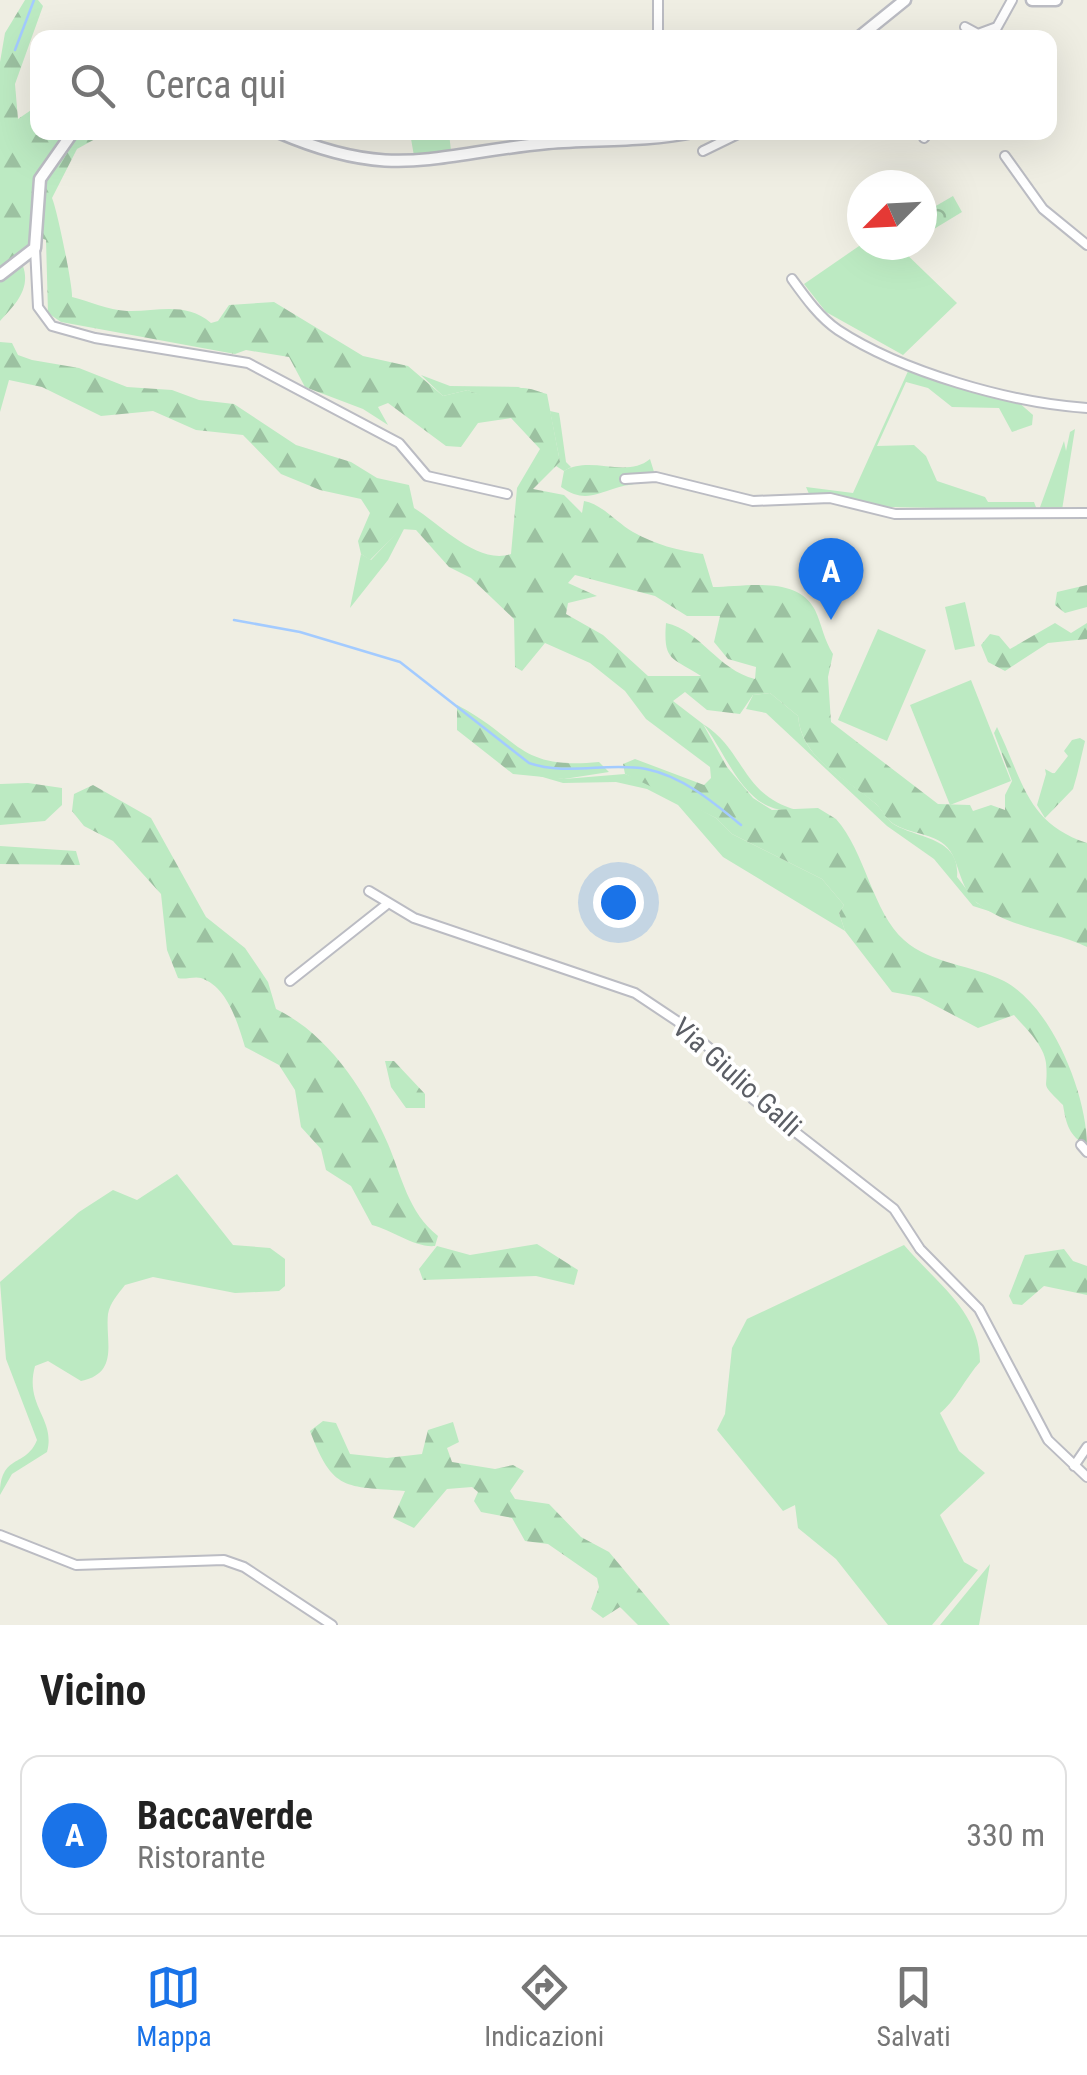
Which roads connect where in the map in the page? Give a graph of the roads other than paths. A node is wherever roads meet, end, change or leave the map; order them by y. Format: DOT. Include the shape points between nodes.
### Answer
graph roads {
  1 [pos="658,0"];
  2 [pos="905,0"];
  3 [pos="1012,0"];
  4 [pos="1032,0"];
  5 [pos="1056,0"];
  6 [pos="965,27"];
  7 [pos="997,27"];
  8 [pos="658,30"];
  9 [pos="868,30"];
  10 [pos="971,30"];
  11 [pos="989,30"];
  12 [pos="995,30"];
  13 [pos="67,140"];
  14 [pos="299,140"];
  15 [pos="590,140"];
  16 [pos="725,140"];
  17 [pos="702,151"];
  18 [pos="1005,156"];
  19 [pos="1087,245"];
  20 [pos="32,253"];
  21 [pos="2,274"];
  22 [pos="792,278"];
  23 [pos="1087,408"];
  24 [pos="625,479"];
  25 [pos="507,494"];
  26 [pos="1087,513"];
  27 [pos="369,891"];
  28 [pos="386,905"];
  29 [pos="290,981"];
  30 [pos="1087,1447"];
  31 [pos="1074,1466"];
  32 [pos="1087,1477"];
  33 [pos="0,1535"];
  34 [pos="332,1625"];
  1 -- 8 [label="street"];
  2 -- 9 [label="street"];
  3 -- 7 [label="street"];
  4 -- 5 [label="street"];
  6 -- 10 [label="street"];
  7 -- 11 [label="street"];
  7 -- 12 [label="street"];
  13 -- 20 [label="street" via="40,179"];
  14 -- 15 [label="street" via="340,156 392,163"];
  16 -- 17 [label="street"];
  18 -- 19 [label="street" via="1043,209"];
  20 -- 21 [label="street"];
  20 -- 25 [label="street" via="38,308 52,326 252,364 396,441 427,476"];
  22 -- 23 [label="street" via="835,327 894,357 987,390"];
  24 -- 26 [label="street" via="656,478 753,501 848,500 895,514"];
  27 -- 28 [label="street, Via Giulio Galli"];
  28 -- 29 [label="street"];
  28 -- 31 [label="street, Via Giulio Galli" via="635,993 677,1021 730,1066 753,1099 894,1209 920,1248 979,1309 1042,1431"];
  30 -- 31 [label="street"];
  31 -- 32 [label="street, Via Giulio Galli"];
  33 -- 34 [label="street" via="76,1565 224,1560"];
}
